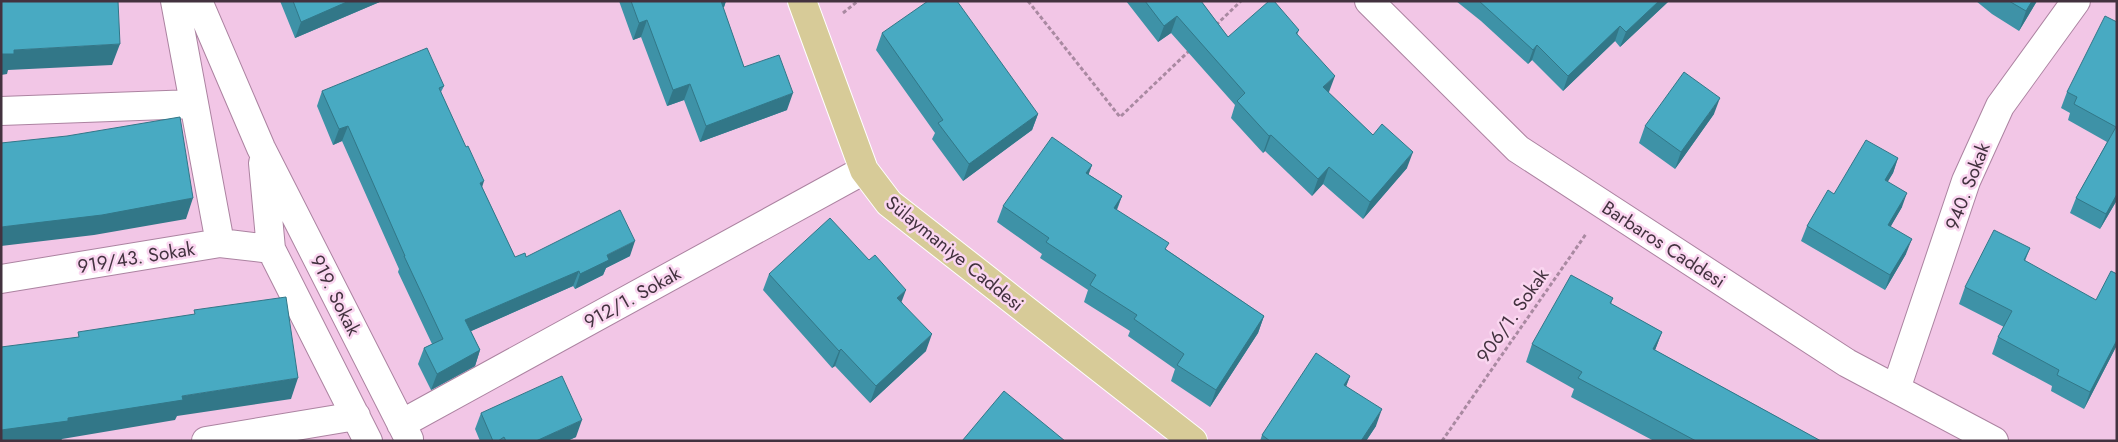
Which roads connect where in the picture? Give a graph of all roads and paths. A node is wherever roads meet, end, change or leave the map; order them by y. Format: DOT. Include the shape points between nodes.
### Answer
graph roads {
  1 [pos="175,1"];
  2 [pos="198,1"];
  3 [pos="802,1"];
  4 [pos="1028,1"];
  5 [pos="1241,1"];
  6 [pos="1369,1"];
  7 [pos="2076,1"];
  8 [pos="1213,28"];
  9 [pos="1192,49"];
  10 [pos="194,104"];
  11 [pos="1,111"];
  12 [pos="261,148"];
  13 [pos="864,170"];
  14 [pos="1605,206"];
  15 [pos="220,243"];
  16 [pos="271,249"];
  17 [pos="1,278"];
  18 [pos="1896,389"];
  19 [pos="356,416"];
  20 [pos="406,432"];
  21 [pos="206,441"];
  22 [pos="368,441"];
  23 [pos="1192,441"];
  24 [pos="1442,441"];
  25 [pos="1994,441"];
  1 -- 10 [label="street"];
  2 -- 12 [label="street, 919. Sokak"];
  3 -- 13 [label="main road, Sülaymaniye Caddesi"];
  4 -- 9 [label="path" via="1120,117"];
  5 -- 8 [label="path"];
  6 -- 14 [label="street, Barbaros Caddesi" via="1518,149"];
  7 -- 18 [label="street, 940. Sokak" via="2000,106 1966,181"];
  10 -- 11 [label="street"];
  10 -- 15 [label="street"];
  12 -- 16 [label="street, 919. Sokak"];
  12 -- 20 [label="street, 919. Sokak"];
  13 -- 20 [label="street, 912/1. Sokak"];
  13 -- 23 [label="main road, Sülaymaniye Caddesi" via="889,203"];
  14 -- 18 [label="street, Barbaros Caddesi" via="1847,363"];
  14 -- 24 [label="path, 906/1. Sokak"];
  15 -- 16 [label="street, 919/43. Sokak"];
  15 -- 17 [label="street, 919/43. Sokak"];
  16 -- 19 [label="street, 919. Sokak"];
  18 -- 25 [label="street, Barbaros Caddesi"];
  19 -- 21 [label="street"];
  19 -- 22 [label="street, 919. Sokak"];
}
